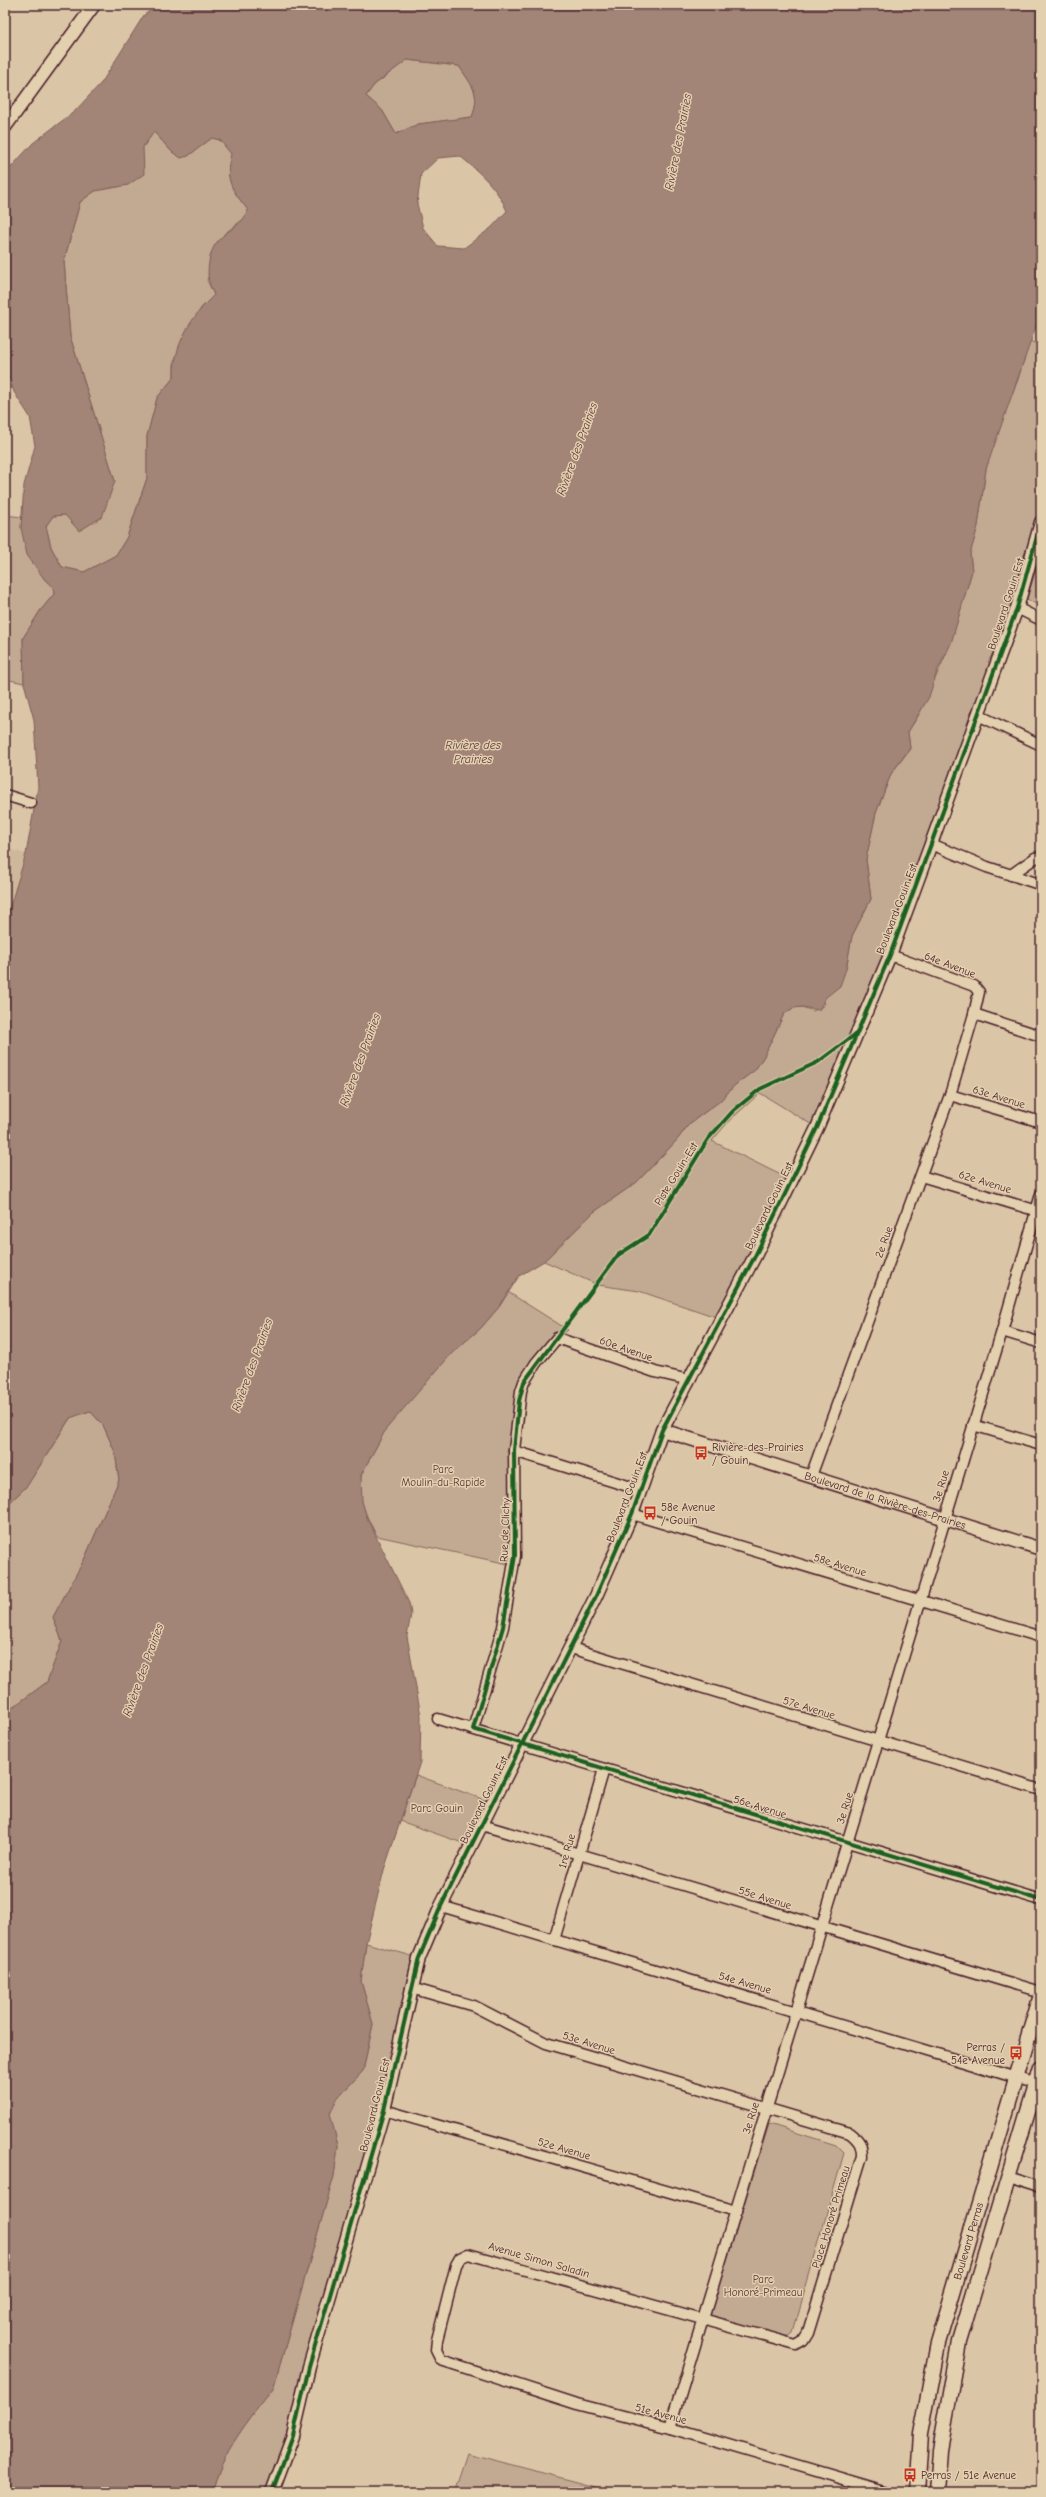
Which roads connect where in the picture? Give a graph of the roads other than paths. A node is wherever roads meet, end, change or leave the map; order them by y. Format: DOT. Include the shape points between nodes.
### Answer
graph roads {
  1 [pos="94,5"];
  2 [pos="5,128"];
  3 [pos="1041,522"];
  4 [pos="1017,608"];
  5 [pos="1041,620"];
  6 [pos="978,715"];
  7 [pos="1041,745"];
  8 [pos="5,795"];
  9 [pos="31,803"];
  10 [pos="931,844"];
  11 [pos="1041,857"];
  12 [pos="1011,875"];
  13 [pos="1041,882"];
  14 [pos="890,955"];
  15 [pos="974,1014"];
  16 [pos="1041,1036"];
  17 [pos="950,1095"];
  18 [pos="1041,1122"];
  19 [pos="921,1176"];
  20 [pos="1041,1194"];
  21 [pos="1039,1211"];
  22 [pos="1002,1331"];
  23 [pos="557,1338"];
  24 [pos="1041,1343"];
  25 [pos="688,1380"];
  26 [pos="973,1425"];
  27 [pos="662,1430"];
  28 [pos="1041,1445"];
  29 [pos="514,1451"];
  30 [pos="811,1476"];
  31 [pos="641,1490"];
  32 [pos="632,1514"];
  33 [pos="944,1518"];
  34 [pos="1041,1549"];
  35 [pos="919,1601"];
  36 [pos="1041,1637"];
  37 [pos="571,1648"];
  38 [pos="438,1719"];
  39 [pos="473,1730"];
  40 [pos="877,1741"];
  41 [pos="522,1744"];
  42 [pos="604,1769"];
  43 [pos="1041,1790"];
  44 [pos="482,1825"];
  45 [pos="847,1842"];
  46 [pos="578,1854"];
  47 [pos="1041,1900"];
  48 [pos="441,1906"];
  49 [pos="822,1928"];
  50 [pos="554,1940"];
  51 [pos="411,1988"];
  52 [pos="1041,1993"];
  53 [pos="797,2011"];
  54 [pos="1041,2068"];
  55 [pos="1016,2078"];
  56 [pos="1039,2084"];
  57 [pos="766,2108"];
  58 [pos="384,2110"];
  59 [pos="1008,2178"];
  60 [pos="1041,2188"];
  61 [pos="736,2211"];
  62 [pos="702,2321"];
  63 [pos="436,2350"];
  64 [pos="670,2428"];
  65 [pos="272,2492"];
  66 [pos="888,2492"];
  67 [pos="917,2492"];
  68 [pos="937,2492"];
  1 -- 2 [label="street"];
  3 -- 4 [label="street, Boulevard Gouin Est"];
  4 -- 5 [label="street"];
  4 -- 6 [label="street, Boulevard Gouin Est"];
  6 -- 7 [label="street"];
  6 -- 10 [label="street, Boulevard Gouin Est"];
  8 -- 9 [label="street"];
  10 -- 12 [label="street"];
  10 -- 14 [label="street, Boulevard Gouin Est"];
  11 -- 12 [label="street" via="1035,858"];
  12 -- 13 [label="street"];
  14 -- 15 [label="street, 64e Avenue" via="974,986 979,992"];
  14 -- 25 [label="street, Boulevard Gouin Est" via="817,1128 755,1256"];
  15 -- 16 [label="street"];
  15 -- 17 [label="street, 2e Rue"];
  17 -- 18 [label="street, 63e Avenue"];
  17 -- 19 [label="street, 2e Rue"];
  19 -- 21 [label="street, 62e Avenue"];
  19 -- 30 [label="street, 2e Rue"];
  20 -- 21 [label="street, 3e Rue"];
  21 -- 22 [label="street, 3e Rue"];
  22 -- 24 [label="street"];
  22 -- 26 [label="street, 3e Rue"];
  23 -- 25 [label="street, 60e Avenue" via="655,1372"];
  23 -- 29 [label="street, Rue de Clichy" via="524,1382 519,1401"];
  25 -- 27 [label="street, Boulevard Gouin Est"];
  26 -- 28 [label="street"];
  26 -- 33 [label="street, 3e Rue"];
  27 -- 30 [label="street, Boulevard de la Rivière-des-Prairies"];
  27 -- 31 [label="street, Boulevard Gouin Est"];
  29 -- 31 [label="street"];
  29 -- 39 [label="street, Rue de Clichy" via="515,1556 503,1627"];
  30 -- 33 [label="street, Boulevard de la Rivière-des-Prairies"];
  31 -- 32 [label="street, Boulevard Gouin Est"];
  32 -- 35 [label="street, 58e Avenue"];
  32 -- 37 [label="street, Boulevard Gouin Est"];
  33 -- 34 [label="street, Boulevard de la Rivière-des-Prairies"];
  33 -- 35 [label="street, 3e Rue"];
  35 -- 36 [label="street, 58e Avenue"];
  35 -- 40 [label="street, 3e Rue"];
  37 -- 40 [label="street, 57e Avenue"];
  37 -- 41 [label="street, Boulevard Gouin Est"];
  38 -- 39 [label="street, 56e Avenue"];
  39 -- 41 [label="street, 56e Avenue"];
  40 -- 43 [label="street, 57e Avenue"];
  40 -- 45 [label="street, 3e Rue"];
  41 -- 42 [label="street, 56e Avenue"];
  41 -- 44 [label="street, Boulevard Gouin Est"];
  42 -- 45 [label="street, 56e Avenue"];
  42 -- 46 [label="street, 1re Rue"];
  44 -- 46 [label="street, 55e Avenue"];
  44 -- 48 [label="street, Boulevard Gouin Est"];
  45 -- 47 [label="street, 56e Avenue"];
  45 -- 49 [label="street, 3e Rue"];
  46 -- 49 [label="street, 55e Avenue"];
  46 -- 50 [label="street, 1re Rue"];
  48 -- 50 [label="street, 54e Avenue"];
  48 -- 51 [label="street, Boulevard Gouin Est" via="419,1958"];
  49 -- 52 [label="street, 55e Avenue"];
  49 -- 53 [label="street, 3e Rue"];
  50 -- 53 [label="street, 54e Avenue"];
  51 -- 57 [label="street, 53e Avenue" via="474,2006 546,2043"];
  51 -- 58 [label="street, Boulevard Gouin Est"];
  52 -- 55 [label="main road, Boulevard Perras"];
  53 -- 55 [label="street, 54e Avenue"];
  53 -- 57 [label="street, 3e Rue"];
  54 -- 56 [label="main road, Boulevard Perras"];
  55 -- 56 [label="street, 54e Avenue"];
  55 -- 67 [label="main road, Boulevard Perras" via="938,2343 921,2434"];
  56 -- 59 [label="main road, Boulevard Perras"];
  57 -- 61 [label="street, 3e Rue"];
  57 -- 62 [label="street, Place Honoré Primeau" via="850,2133 859,2139 862,2156 808,2333 803,2342 787,2345"];
  58 -- 61 [label="street, 52e Avenue"];
  58 -- 65 [label="street, Boulevard Gouin Est" via="309,2368 293,2436"];
  59 -- 60 [label="street"];
  59 -- 68 [label="main road, Boulevard Perras" via="959,2342 940,2450"];
  61 -- 62 [label="street, 3e Rue"];
  62 -- 63 [label="street, Avenue Simon Saladin" via="468,2254 460,2258 456,2265"];
  62 -- 64 [label="street, 3e Rue"];
  63 -- 64 [label="street, 51e Avenue" via="441,2360 451,2365 577,2404"];
  64 -- 66 [label="street, 51e Avenue"];
}
